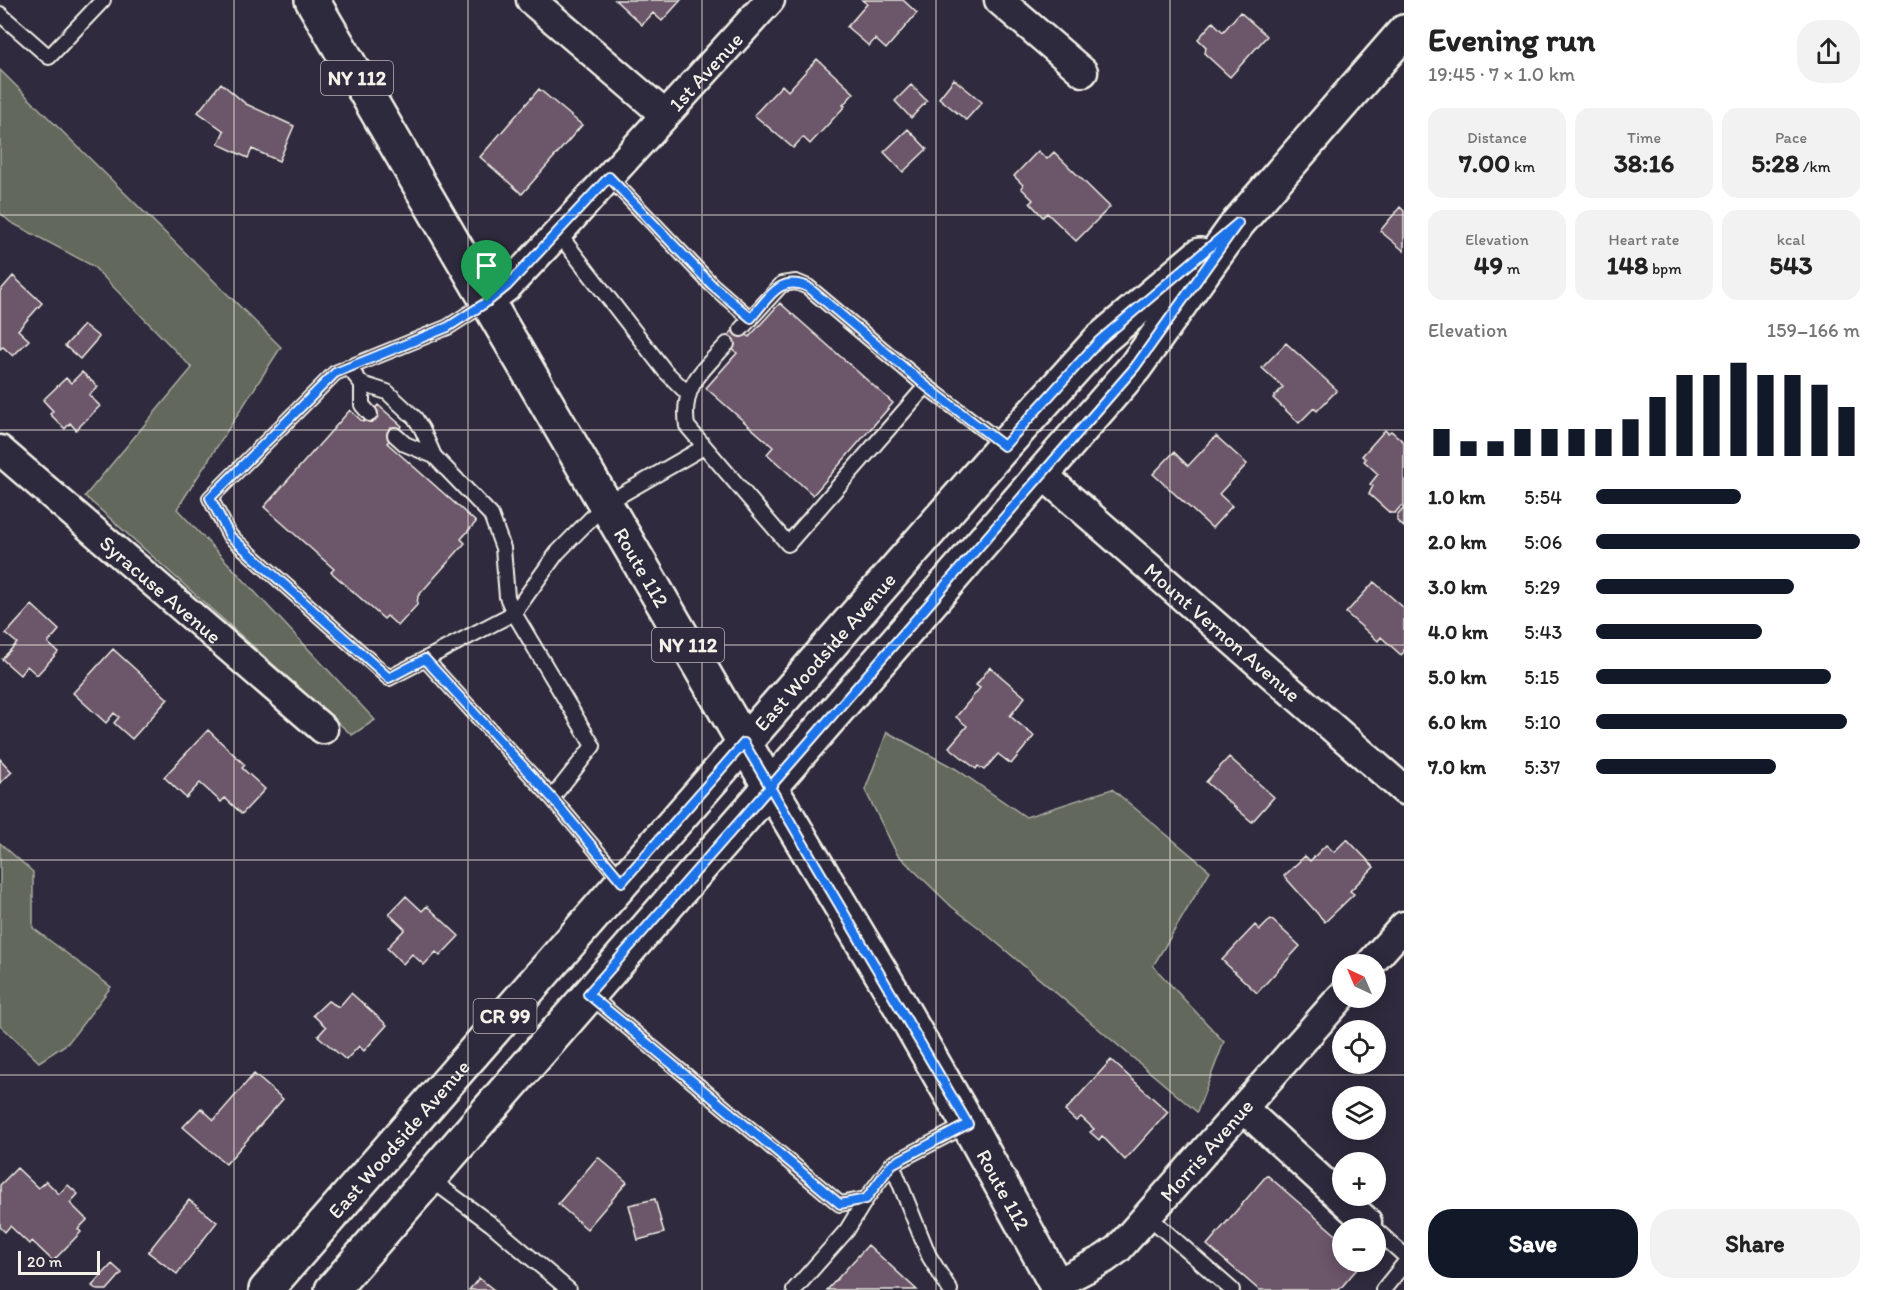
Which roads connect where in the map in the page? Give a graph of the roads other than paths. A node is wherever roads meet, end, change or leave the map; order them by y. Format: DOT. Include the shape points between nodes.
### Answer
graph roads {
  1 [pos="103,0"];
  2 [pos="312,0"];
  3 [pos="531,0"];
  4 [pos="770,0"];
  5 [pos="999,0"];
  6 [pos="0,14"];
  7 [pos="1404,32"];
  8 [pos="1083,72"];
  9 [pos="664,114"];
  10 [pos="609,177"];
  11 [pos="1238,223"];
  12 [pos="558,233"];
  13 [pos="487,302"];
  14 [pos="751,318"];
  15 [pos="741,330"];
  16 [pos="727,344"];
  17 [pos="348,368"];
  18 [pos="362,384"];
  19 [pos="926,386"];
  20 [pos="688,394"];
  21 [pos="370,414"];
  22 [pos="395,435"];
  23 [pos="1004,446"];
  24 [pos="704,447"];
  25 [pos="0,450"];
  26 [pos="434,456"];
  27 [pos="1042,474"];
  28 [pos="605,504"];
  29 [pos="514,613"];
  30 [pos="425,659"];
  31 [pos="323,729"];
  32 [pos="744,743"];
  33 [pos="770,787"];
  34 [pos="1404,790"];
  35 [pos="552,798"];
  36 [pos="622,882"];
  37 [pos="1404,926"];
  38 [pos="1379,954"];
  39 [pos="588,994"];
  40 [pos="1332,1008"];
  41 [pos="1244,1109"];
  42 [pos="968,1124"];
  43 [pos="892,1164"];
  44 [pos="429,1178"];
  45 [pos="866,1199"];
  46 [pos="1148,1216"];
  47 [pos="1362,1218"];
  48 [pos="1386,1239"];
  49 [pos="1404,1255"];
  50 [pos="1404,1264"];
  51 [pos="343,1286"];
  52 [pos="1057,1287"];
  53 [pos="267,1290"];
  54 [pos="569,1290"];
  55 [pos="794,1290"];
  56 [pos="950,1290"];
  57 [pos="1232,1290"];
  58 [pos="1383,1290"];
  1 -- 6 [label="lane" via="49,57"];
  2 -- 13 [label="main road, Route 112 / NY 112"];
  3 -- 9 [label="street"];
  4 -- 9 [label="street, 1st Avenue"];
  5 -- 8 [label="street"];
  7 -- 11 [label="main road, East Woodside Avenue / CR 99"];
  9 -- 10 [label="street, 1st Avenue"];
  10 -- 12 [label="street, 1st Avenue"];
  10 -- 14 [label="lane" via="712,285"];
  11 -- 23 [label="main road, East Woodside Avenue / CR 99" via="1099,341"];
  11 -- 27 [label="main road, East Woodside Avenue / CR 99" via="1135,367"];
  12 -- 13 [label="street, 1st Avenue"];
  12 -- 20 [label="lane" via="665,371"];
  13 -- 17 [label="lane" via="448,327"];
  13 -- 28 [label="main road, Route 112 / NY 112"];
  14 -- 15 [label="lane"];
  14 -- 19 [label="lane" via="782,284 796,282 808,287"];
  16 -- 20 [label="lane" via="693,381"];
  17 -- 18 [label="lane"];
  17 -- 30 [label="lane" via="335,373 210,498 230,536 389,678"];
  18 -- 21 [label="lane" via="362,405"];
  18 -- 26 [label="lane" via="387,392 415,418"];
  19 -- 23 [label="lane"];
  19 -- 24 [label="lane" via="788,544"];
  20 -- 24 [label="lane" via="687,426"];
  22 -- 26 [label="lane" via="405,444"];
  23 -- 32 [label="main road, East Woodside Avenue / CR 99"];
  24 -- 28 [label="lane"];
  25 -- 31 [label="street, Syracuse Avenue"];
  26 -- 29 [label="lane" via="491,514 503,548 507,597"];
  27 -- 33 [label="main road, East Woodside Avenue / CR 99"];
  27 -- 34 [label="street, Mount Vernon Avenue"];
  28 -- 29 [label="lane" via="557,553"];
  28 -- 32 [label="main road, Route 112 / NY 112"];
  29 -- 30 [label="lane"];
  29 -- 35 [label="lane" via="593,746"];
  30 -- 35 [label="lane"];
  32 -- 33 [label="main road, Route 112 / NY 112"];
  32 -- 36 [label="main road, East Woodside Avenue / CR 99"];
  33 -- 39 [label="main road, East Woodside Avenue / CR 99"];
  33 -- 42 [label="main road, Route 112 / NY 112"];
  35 -- 36 [label="lane"];
  36 -- 53 [label="main road, East Woodside Avenue / CR 99"];
  37 -- 38 [label="street"];
  39 -- 44 [label="main road, East Woodside Avenue / CR 99"];
  39 -- 45 [label="lane" via="840,1204"];
  40 -- 41 [label="street, Morris Avenue"];
  41 -- 46 [label="street, Morris Avenue"];
  41 -- 47 [label="street"];
  42 -- 43 [label="lane"];
  42 -- 52 [label="main road, Route 112 / NY 112"];
  43 -- 45 [label="lane"];
  43 -- 56 [label="lane" via="929,1256"];
  44 -- 51 [label="main road, East Woodside Avenue / CR 99"];
  44 -- 54 [label="lane"];
  45 -- 55 [label="lane" via="847,1230"];
  46 -- 52 [label="street, Morris Avenue" via="1111,1254"];
  46 -- 57 [label="lane"];
  48 -- 49 [label="lane"];
  50 -- 58 [label="lane"];
}
